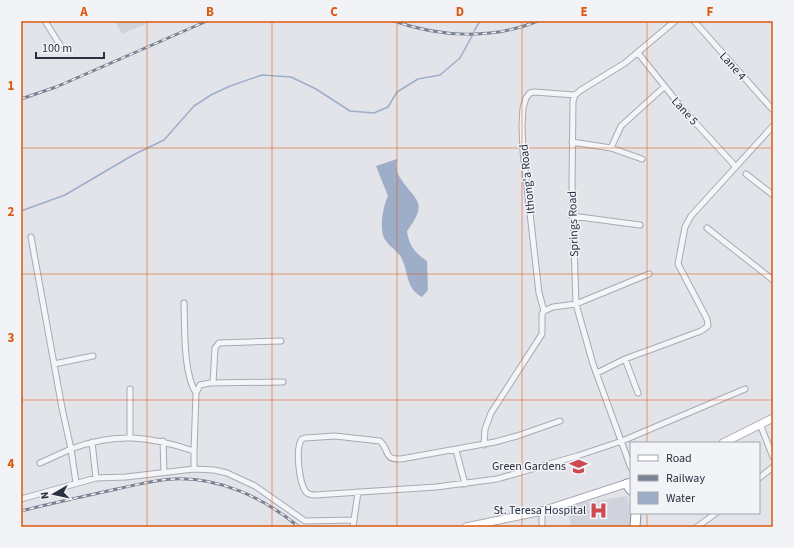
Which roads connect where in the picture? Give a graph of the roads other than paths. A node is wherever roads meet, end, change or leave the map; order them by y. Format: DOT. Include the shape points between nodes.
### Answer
graph roads {
  1 [pos="45,21"];
  2 [pos="675,21"];
  3 [pos="694,21"];
  4 [pos="60,45"];
  5 [pos="638,53"];
  6 [pos="664,87"];
  7 [pos="575,95"];
  8 [pos="773,110"];
  9 [pos="773,126"];
  10 [pos="572,142"];
  11 [pos="611,148"];
  12 [pos="642,159"];
  13 [pos="736,167"];
  14 [pos="746,174"];
  15 [pos="773,195"];
  16 [pos="572,216"];
  17 [pos="640,225"];
  18 [pos="707,228"];
  19 [pos="31,237"];
  20 [pos="649,274"];
  21 [pos="773,280"];
  22 [pos="184,303"];
  23 [pos="576,304"];
  24 [pos="544,311"];
  25 [pos="281,341"];
  26 [pos="93,356"];
  27 [pos="625,359"];
  28 [pos="54,364"];
  29 [pos="597,373"];
  30 [pos="283,382"];
  31 [pos="213,383"];
  32 [pos="130,389"];
  33 [pos="745,389"];
  34 [pos="638,393"];
  35 [pos="196,394"];
  36 [pos="773,418"];
  37 [pos="560,420"];
  38 [pos="760,424"];
  39 [pos="130,437"];
  40 [pos="163,441"];
  41 [pos="622,441"];
  42 [pos="92,442"];
  43 [pos="725,442"];
  44 [pos="484,445"];
  45 [pos="71,449"];
  46 [pos="456,450"];
  47 [pos="194,452"];
  48 [pos="773,457"];
  49 [pos="40,463"];
  50 [pos="630,465"];
  51 [pos="773,467"];
  52 [pos="194,469"];
  53 [pos="164,472"];
  54 [pos="760,477"];
  55 [pos="96,478"];
  56 [pos="76,483"];
  57 [pos="465,484"];
  58 [pos="630,485"];
  59 [pos="358,492"];
  60 [pos="21,499"];
  61 [pos="542,511"];
  62 [pos="636,514"];
  63 [pos="715,514"];
  64 [pos="354,520"];
  65 [pos="353,527"];
  66 [pos="466,527"];
  67 [pos="542,527"];
  68 [pos="635,527"];
  69 [pos="697,527"];
  1 -- 4 [label="street"];
  2 -- 5 [label="street"];
  3 -- 8 [label="street, Lane 4"];
  5 -- 6 [label="street, Lane 5"];
  5 -- 7 [label="street"];
  6 -- 11 [label="street" via="621,126"];
  6 -- 13 [label="street, Lane 5"];
  7 -- 10 [label="street, Springs Road"];
  7 -- 24 [label="street, Ithong'a Road" via="534,92 526,98 523,108 523,151 539,293"];
  9 -- 13 [label="street"];
  10 -- 11 [label="street"];
  10 -- 16 [label="street, Springs Road"];
  11 -- 12 [label="street"];
  13 -- 27 [label="street" via="688,220 679,258 680,269 707,319 708,326 701,331"];
  14 -- 15 [label="street"];
  16 -- 17 [label="street"];
  16 -- 23 [label="street, Springs Road"];
  18 -- 21 [label="street"];
  19 -- 28 [label="street"];
  20 -- 23 [label="street"];
  22 -- 35 [label="street" via="189,374"];
  23 -- 24 [label="street"];
  23 -- 29 [label="street, Springs Road"];
  24 -- 44 [label="street" via="542,334 491,413 485,429"];
  25 -- 31 [label="street" via="219,343 215,348"];
  26 -- 28 [label="street"];
  27 -- 29 [label="street"];
  27 -- 34 [label="street"];
  28 -- 45 [label="street"];
  29 -- 41 [label="street, Springs Road"];
  30 -- 31 [label="street"];
  31 -- 35 [label="street" via="200,385"];
  32 -- 39 [label="street"];
  33 -- 41 [label="street"];
  35 -- 47 [label="street"];
  36 -- 38 [label="main road"];
  37 -- 44 [label="street"];
  38 -- 43 [label="main road"];
  38 -- 48 [label="street"];
  39 -- 40 [label="street"];
  39 -- 42 [label="street"];
  40 -- 47 [label="street"];
  40 -- 53 [label="street"];
  41 -- 50 [label="street, Springs Road"];
  41 -- 57 [label="street" via="514,474"];
  42 -- 45 [label="street"];
  42 -- 55 [label="street"];
  44 -- 46 [label="street"];
  45 -- 49 [label="street"];
  45 -- 56 [label="street"];
  46 -- 57 [label="street"];
  46 -- 59 [label="street" via="395,459 389,456 380,441 328,436 305,438 300,441 300,478 307,493 314,495"];
  47 -- 52 [label="street"];
  51 -- 54 [label="street"];
  52 -- 53 [label="street"];
  52 -- 64 [label="street" via="220,471 242,479 305,521"];
  53 -- 55 [label="street"];
  55 -- 56 [label="street"];
  56 -- 60 [label="street"];
  57 -- 59 [label="street"];
  58 -- 61 [label="main road"];
  59 -- 64 [label="street"];
  61 -- 66 [label="main road"];
  61 -- 67 [label="street"];
  62 -- 68 [label="highway"];
  63 -- 69 [label="street"];
  64 -- 65 [label="street"];
}
